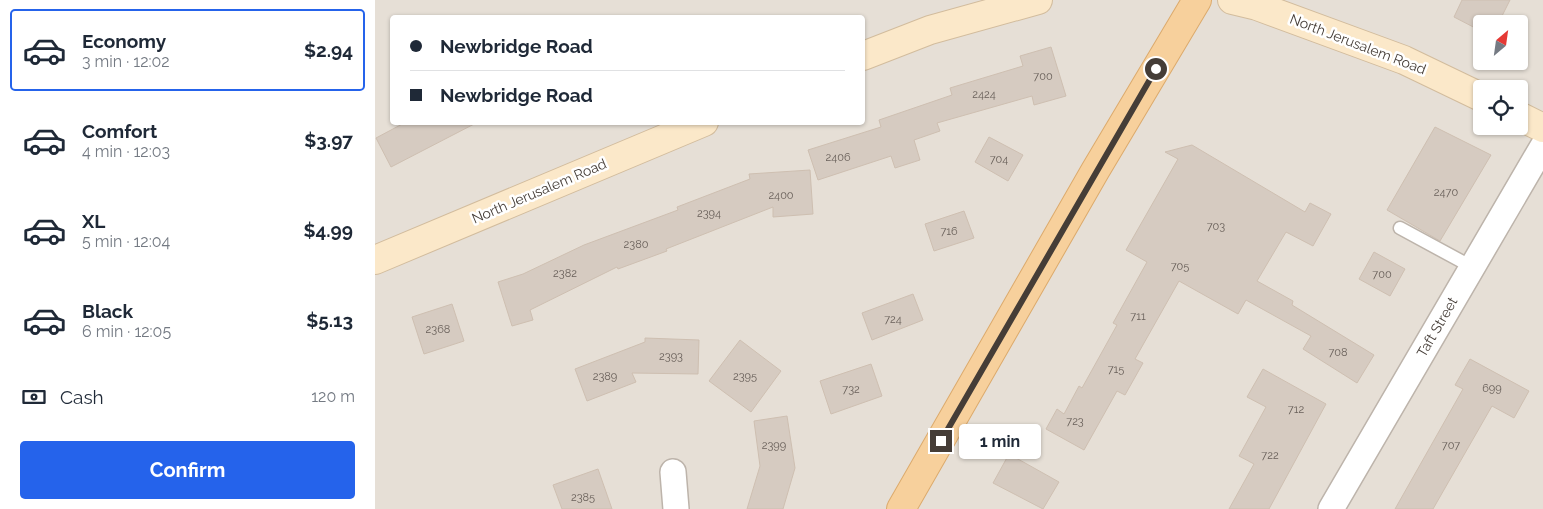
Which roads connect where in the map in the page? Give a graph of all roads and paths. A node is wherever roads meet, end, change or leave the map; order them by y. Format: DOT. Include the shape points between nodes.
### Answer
graph roads {
  1 [pos="1038,0"];
  2 [pos="1197,0"];
  3 [pos="1232,0"];
  4 [pos="865,55"];
  5 [pos="1473,93"];
  6 [pos="1528,120"];
  7 [pos="697,125"];
  8 [pos="1543,128"];
  9 [pos="1543,146"];
  10 [pos="1400,228"];
  11 [pos="375,260"];
  12 [pos="1472,267"];
  13 [pos="673,472"];
  14 [pos="677,509"];
  15 [pos="901,509"];
  16 [pos="1331,509"];
  1 -- 4 [label="main road" via="930,30"];
  2 -- 15 [label="main road"];
  3 -- 5 [label="main road, North Jerusalem Road" via="1257,6 1405,60"];
  6 -- 8 [label="main road"];
  7 -- 11 [label="main road, North Jerusalem Road"];
  9 -- 12 [label="street, Taft Street"];
  10 -- 12 [label="lane"];
  12 -- 16 [label="street, Taft Street"];
  13 -- 14 [label="street"];
}
